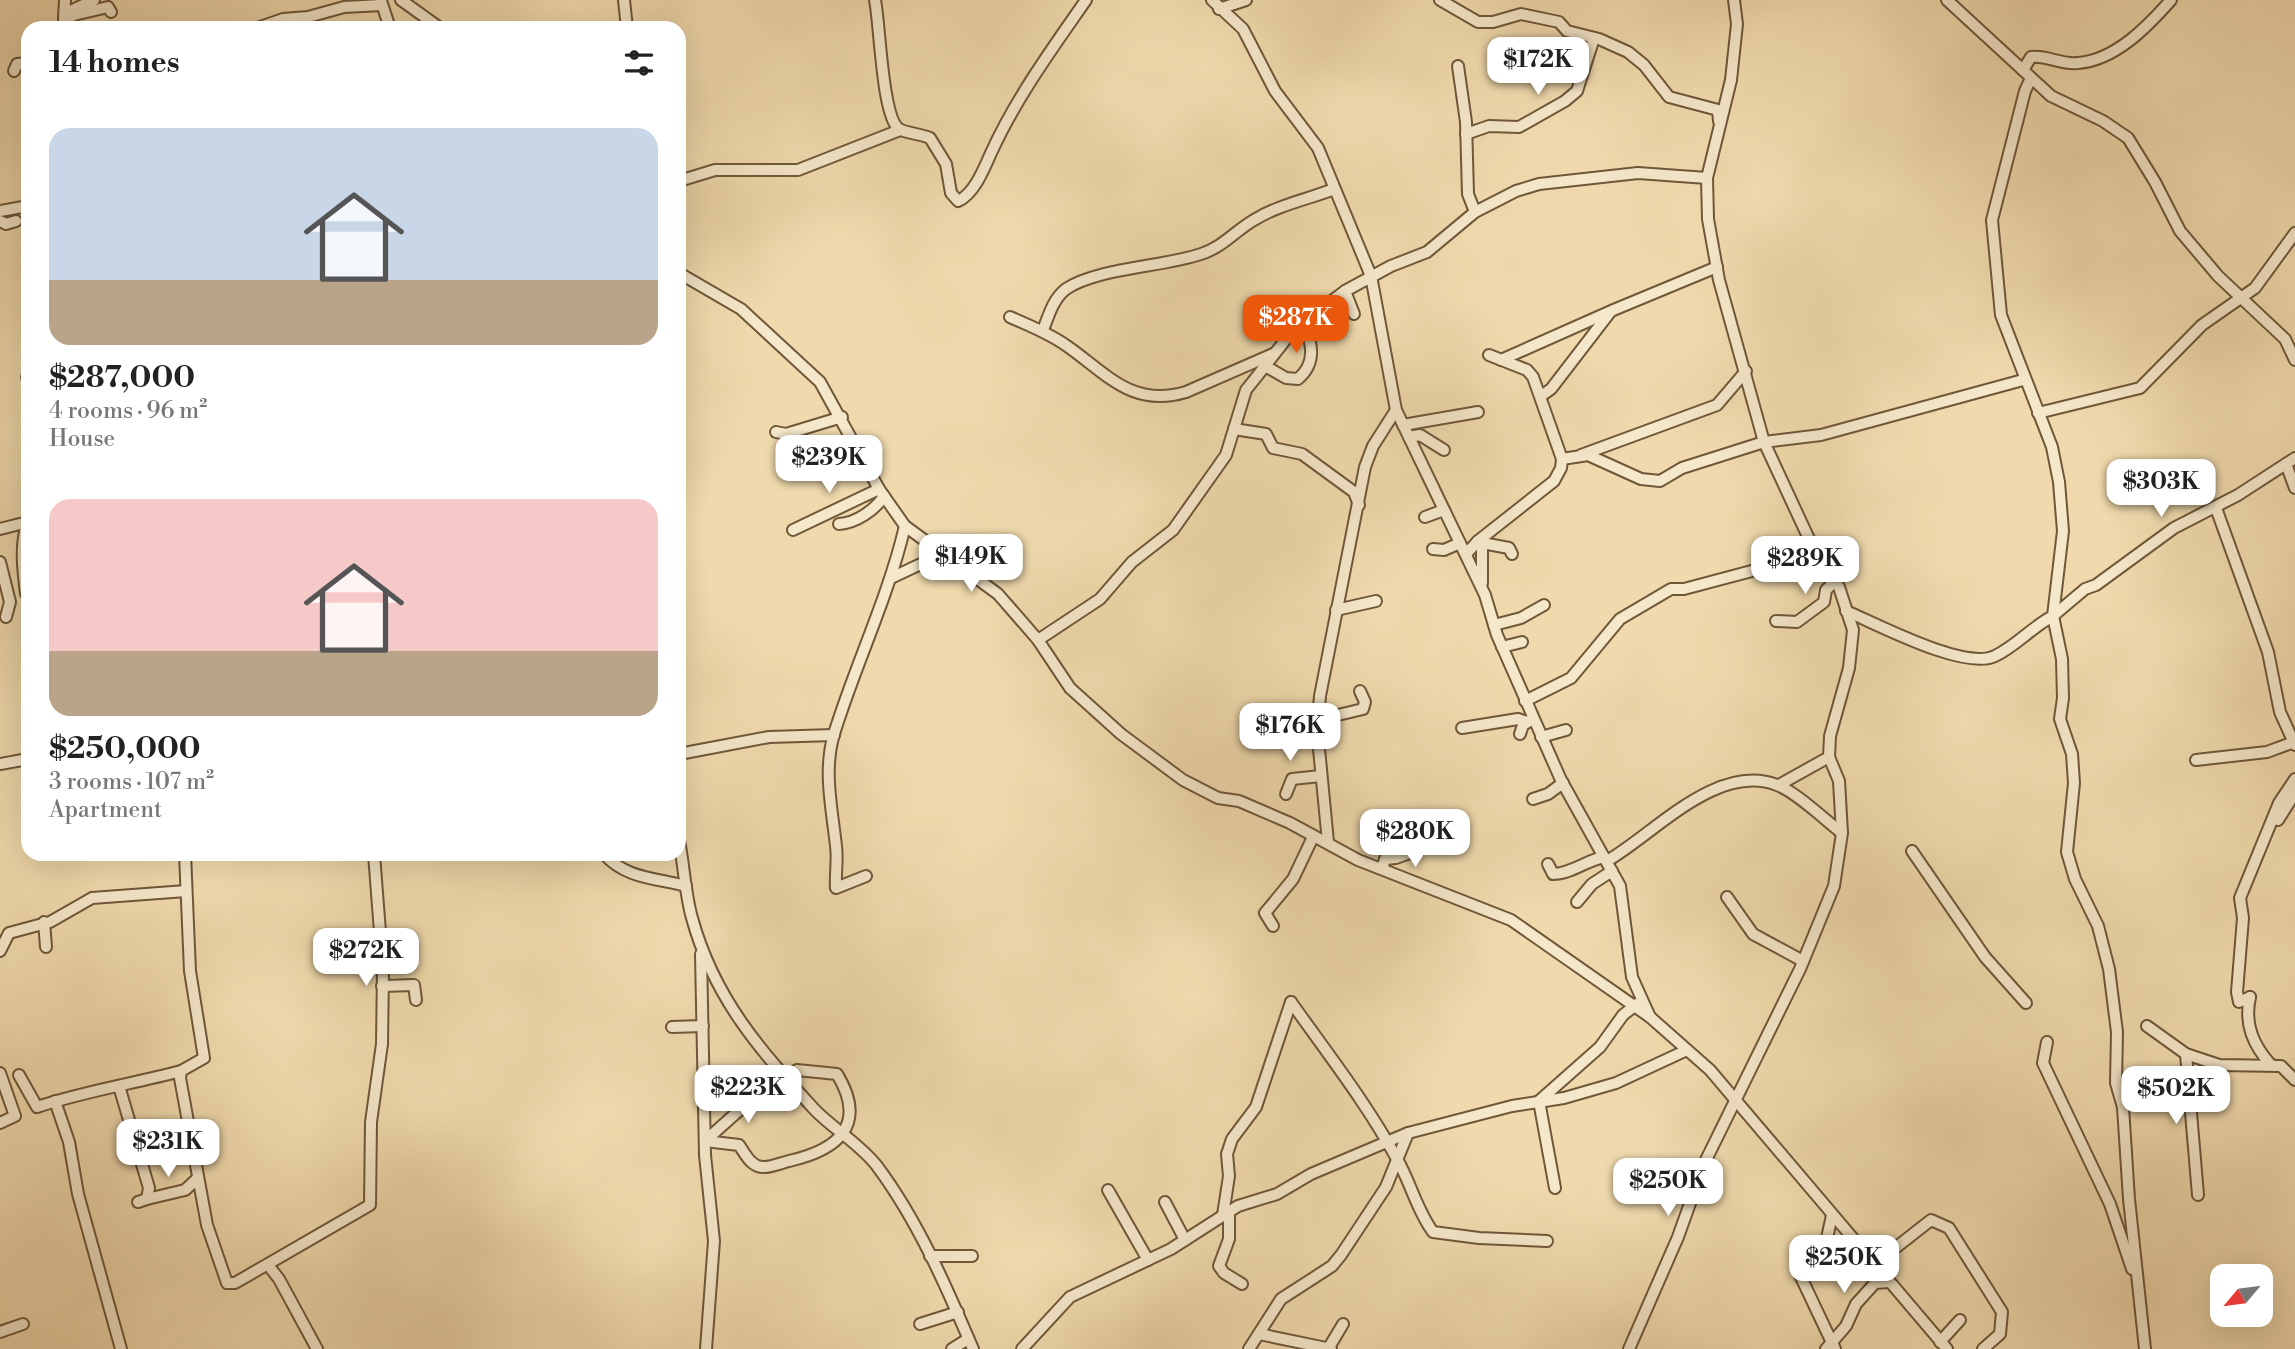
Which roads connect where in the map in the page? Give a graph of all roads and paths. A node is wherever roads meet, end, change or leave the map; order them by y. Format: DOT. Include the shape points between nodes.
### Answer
graph roads {
  1 [pos="65,0"];
  2 [pos="93,0"];
  3 [pos="401,0"];
  4 [pos="624,0"];
  5 [pos="875,0"];
  6 [pos="1086,0"];
  7 [pos="1246,0"];
  8 [pos="1440,0"];
  9 [pos="1734,0"];
  10 [pos="1947,0"];
  11 [pos="2171,0"];
  12 [pos="381,2"];
  13 [pos="1457,3"];
  14 [pos="1216,4"];
  15 [pos="111,12"];
  16 [pos="64,21"];
  17 [pos="277,21"];
  18 [pos="388,21"];
  19 [pos="430,21"];
  20 [pos="626,21"];
  21 [pos="1594,38"];
  22 [pos="21,64"];
  23 [pos="1458,66"];
  24 [pos="2022,70"];
  25 [pos="13,71"];
  26 [pos="2031,78"];
  27 [pos="1719,121"];
  28 [pos="900,130"];
  29 [pos="1466,134"];
  30 [pos="1707,178"];
  31 [pos="686,179"];
  32 [pos="1335,189"];
  33 [pos="21,207"];
  34 [pos="1,211"];
  35 [pos="1475,212"];
  36 [pos="16,221"];
  37 [pos="2295,233"];
  38 [pos="1717,267"];
  39 [pos="1371,276"];
  40 [pos="686,278"];
  41 [pos="1345,291"];
  42 [pos="2243,298"];
  43 [pos="1611,311"];
  44 [pos="1354,314"];
  45 [pos="1010,317"];
  46 [pos="1304,320"];
  47 [pos="1043,330"];
  48 [pos="1521,351"];
  49 [pos="1273,354"];
  50 [pos="1489,355"];
  51 [pos="1501,360"];
  52 [pos="2295,360"];
  53 [pos="1265,366"];
  54 [pos="1527,370"];
  55 [pos="1746,371"];
  56 [pos="2023,380"];
  57 [pos="1541,396"];
  58 [pos="1395,410"];
  59 [pos="1478,412"];
  60 [pos="2038,413"];
  61 [pos="842,417"];
  62 [pos="1403,425"];
  63 [pos="1234,429"];
  64 [pos="776,432"];
  65 [pos="1409,437"];
  66 [pos="1764,442"];
  67 [pos="1444,450"];
  68 [pos="1579,456"];
  69 [pos="1562,459"];
  70 [pos="2291,461"];
  71 [pos="2295,488"];
  72 [pos="881,492"];
  73 [pos="1359,505"];
  74 [pos="2216,508"];
  75 [pos="1444,510"];
  76 [pos="1425,516"];
  77 [pos="21,524"];
  78 [pos="839,524"];
  79 [pos="905,526"];
  80 [pos="0,529"];
  81 [pos="793,530"];
  82 [pos="1460,543"];
  83 [pos="1479,543"];
  84 [pos="1433,549"];
  85 [pos="938,552"];
  86 [pos="1466,554"];
  87 [pos="1513,554"];
  88 [pos="1816,554"];
  89 [pos="0,562"];
  90 [pos="891,578"];
  91 [pos="1835,582"];
  92 [pos="1481,587"];
  93 [pos="1376,601"];
  94 [pos="1544,604"];
  95 [pos="1336,610"];
  96 [pos="1846,611"];
  97 [pos="2053,616"];
  98 [pos="6,617"];
  99 [pos="1776,621"];
  100 [pos="1494,625"];
  101 [pos="1038,640"];
  102 [pos="1522,642"];
  103 [pos="1502,647"];
  104 [pos="1360,691"];
  105 [pos="1525,701"];
  106 [pos="1317,720"];
  107 [pos="1530,720"];
  108 [pos="1462,728"];
  109 [pos="1566,730"];
  110 [pos="1520,734"];
  111 [pos="834,735"];
  112 [pos="1541,737"];
  113 [pos="2294,743"];
  114 [pos="686,753"];
  115 [pos="1829,757"];
  116 [pos="21,760"];
  117 [pos="2196,760"];
  118 [pos="0,764"];
  119 [pos="1321,776"];
  120 [pos="2295,779"];
  121 [pos="1563,783"];
  122 [pos="1779,785"];
  123 [pos="2295,793"];
  124 [pos="1286,794"];
  125 [pos="1533,799"];
  126 [pos="1842,833"];
  127 [pos="1313,837"];
  128 [pos="1328,842"];
  129 [pos="1421,849"];
  130 [pos="1912,851"];
  131 [pos="2259,857"];
  132 [pos="185,861"];
  133 [pos="374,861"];
  134 [pos="610,861"];
  135 [pos="683,861"];
  136 [pos="1608,863"];
  137 [pos="1548,864"];
  138 [pos="1382,869"];
  139 [pos="866,876"];
  140 [pos="687,886"];
  141 [pos="186,891"];
  142 [pos="1727,897"];
  143 [pos="1577,902"];
  144 [pos="44,922"];
  145 [pos="1273,926"];
  146 [pos="701,944"];
  147 [pos="46,947"];
  148 [pos="0,951"];
  149 [pos="1803,961"];
  150 [pos="382,986"];
  151 [pos="416,1000"];
  152 [pos="1638,1003"];
  153 [pos="2026,1003"];
  154 [pos="703,1026"];
  155 [pos="2147,1026"];
  156 [pos="671,1027"];
  157 [pos="2047,1042"];
  158 [pos="1687,1050"];
  159 [pos="2186,1054"];
  160 [pos="2276,1065"];
  161 [pos="2295,1067"];
  162 [pos="181,1071"];
  163 [pos="0,1073"];
  164 [pos="19,1075"];
  165 [pos="788,1079"];
  166 [pos="2295,1080"];
  167 [pos="119,1086"];
  168 [pos="1734,1098"];
  169 [pos="55,1101"];
  170 [pos="1539,1101"];
  171 [pos="0,1123"];
  172 [pos="1408,1133"];
  173 [pos="843,1134"];
  174 [pos="705,1141"];
  175 [pos="1386,1142"];
  176 [pos="1398,1160"];
  177 [pos="198,1178"];
  178 [pos="1555,1188"];
  179 [pos="1108,1190"];
  180 [pos="2198,1195"];
  181 [pos="1165,1202"];
  182 [pos="1226,1213"];
  183 [pos="1832,1216"];
  184 [pos="1185,1240"];
  185 [pos="1547,1241"];
  186 [pos="930,1255"];
  187 [pos="972,1256"];
  188 [pos="1148,1260"];
  189 [pos="1870,1260"];
  190 [pos="268,1265"];
  191 [pos="1888,1282"];
  192 [pos="1242,1284"];
  193 [pos="2141,1294"];
  194 [pos="958,1312"];
  195 [pos="1960,1320"];
  196 [pos="23,1324"];
  197 [pos="920,1324"];
  198 [pos="1343,1324"];
  199 [pos="0,1332"];
  200 [pos="1259,1334"];
  201 [pos="970,1344"];
  202 [pos="1831,1346"];
  203 [pos="1942,1346"];
  204 [pos="121,1349"];
  205 [pos="317,1349"];
  206 [pos="706,1349"];
  207 [pos="952,1349"];
  208 [pos="1022,1349"];
  209 [pos="1249,1349"];
  210 [pos="1329,1349"];
  211 [pos="1629,1349"];
  212 [pos="1983,1349"];
  213 [pos="2145,1349"];
  1 -- 16 [label="street"];
  2 -- 16 [label="street"];
  3 -- 19 [label="street"];
  4 -- 20 [label="street"];
  5 -- 28 [label="street" via="887,102"];
  6 -- 28 [label="street" via="1039,68 965,197 954,198 946,164 930,138"];
  7 -- 14 [label="street"];
  8 -- 13 [label="street"];
  9 -- 27 [label="street" via="1737,24 1731,80"];
  10 -- 24 [label="street"];
  11 -- 24 [label="street" via="2140,35 2105,55 2080,63 2031,57"];
  12 -- 17 [label="street"];
  12 -- 18 [label="street"];
  13 -- 21 [label="street" via="1466,16 1478,22 1521,14 1559,22 1567,31"];
  14 -- 32 [label="street" via="1244,29 1275,92 1318,148"];
  15 -- 16 [label="street" via="108,7"];
  21 -- 27 [label="street" via="1628,52 1669,97 1717,110"];
  21 -- 29 [label="street" via="1577,91 1565,101 1519,127 1489,126"];
  22 -- 25 [label="street"];
  23 -- 29 [label="street"];
  24 -- 26 [label="street"];
  26 -- 42 [label="street" via="2052,96 2128,138 2180,232"];
  26 -- 56 [label="street" via="1992,220 2001,315"];
  27 -- 30 [label="street"];
  28 -- 31 [label="street" via="798,170 715,170"];
  29 -- 35 [label="street" via="1468,194"];
  30 -- 35 [label="street" via="1638,173 1539,184"];
  30 -- 38 [label="street" via="1708,219"];
  32 -- 39 [label="street"];
  32 -- 47 [label="street" via="1260,217 1225,244 1204,253 1166,265 1089,278 1069,287 1055,300"];
  33 -- 34 [label="street"];
  34 -- 36 [label="street" via="6,225"];
  35 -- 39 [label="street" via="1427,252"];
  37 -- 42 [label="street"];
  38 -- 43 [label="street"];
  38 -- 55 [label="street"];
  39 -- 41 [label="street"];
  39 -- 58 [label="street"];
  40 -- 61 [label="street" via="741,309 771,334 820,382"];
  41 -- 44 [label="street"];
  41 -- 46 [label="street"];
  42 -- 52 [label="street" via="2285,339"];
  42 -- 60 [label="street" via="2202,325 2140,388"];
  43 -- 48 [label="street"];
  43 -- 57 [label="street"];
  45 -- 47 [label="street"];
  46 -- 49 [label="street"];
  46 -- 53 [label="street" via="1313,356 1306,372 1298,379 1286,379"];
  47 -- 49 [label="street" via="1110,380 1140,396 1186,392"];
  48 -- 51 [label="street"];
  48 -- 54 [label="street"];
  49 -- 53 [label="street"];
  50 -- 51 [label="street"];
  51 -- 54 [label="street"];
  53 -- 63 [label="street" via="1246,390"];
  54 -- 57 [label="street"];
  55 -- 66 [label="street"];
  55 -- 68 [label="street" via="1717,405"];
  56 -- 60 [label="street"];
  56 -- 66 [label="street" via="1821,435"];
  57 -- 69 [label="street"];
  58 -- 62 [label="street"];
  58 -- 73 [label="street" via="1369,457"];
  59 -- 62 [label="street"];
  60 -- 97 [label="street" via="2052,447 2063,531"];
  61 -- 64 [label="street" via="786,434"];
  61 -- 72 [label="street"];
  62 -- 65 [label="street"];
  63 -- 73 [label="street" via="1266,434 1273,448 1302,454 1354,492"];
  63 -- 101 [label="street" via="1217,470 1173,530 1132,562 1100,599"];
  65 -- 67 [label="street" via="1420,435"];
  65 -- 75 [label="street"];
  66 -- 68 [label="street" via="1682,468 1660,481 1641,480 1588,455"];
  66 -- 88 [label="street"];
  68 -- 69 [label="street"];
  69 -- 83 [label="street" via="1554,481"];
  70 -- 71 [label="street"];
  70 -- 74 [label="street"];
  72 -- 78 [label="street" via="878,504"];
  72 -- 79 [label="street"];
  72 -- 81 [label="street"];
  73 -- 95 [label="street"];
  74 -- 97 [label="street" via="2174,528"];
  74 -- 113 [label="street" via="2269,652 2280,712"];
  75 -- 76 [label="street"];
  75 -- 82 [label="street"];
  77 -- 80 [label="street"];
  79 -- 85 [label="street"];
  79 -- 90 [label="street"];
  82 -- 84 [label="street"];
  82 -- 86 [label="street"];
  83 -- 86 [label="street"];
  83 -- 87 [label="street" via="1509,548"];
  83 -- 92 [label="street"];
  85 -- 90 [label="street"];
  85 -- 101 [label="street" via="998,594"];
  86 -- 92 [label="street"];
  88 -- 91 [label="street"];
  88 -- 105 [label="street" via="1671,589 1620,619 1571,678"];
  89 -- 98 [label="street" via="10,602"];
  90 -- 111 [label="street"];
  91 -- 96 [label="street"];
  91 -- 99 [label="street" via="1826,590 1824,602 1797,622"];
  92 -- 100 [label="street"];
  93 -- 95 [label="street"];
  94 -- 100 [label="street" via="1531,614"];
  95 -- 106 [label="street"];
  96 -- 97 [label="street" via="1977,660 1995,656"];
  96 -- 115 [label="street" via="1853,629 1849,668 1832,725"];
  97 -- 193 [label="street" via="2062,659 2060,719 2072,754 2074,783 2067,852 2098,926 2109,969 2117,1032 2116,1083 2123,1107"];
  100 -- 103 [label="street"];
  101 -- 127 [label="street" via="1070,688 1152,759 1218,797 1239,801"];
  102 -- 103 [label="street"];
  103 -- 105 [label="street"];
  104 -- 106 [label="street" via="1363,709"];
  105 -- 107 [label="street"];
  106 -- 119 [label="street"];
  107 -- 108 [label="street"];
  107 -- 110 [label="street" via="1522,724"];
  107 -- 112 [label="street"];
  109 -- 112 [label="street"];
  111 -- 114 [label="street" via="769,737"];
  111 -- 139 [label="street" via="829,793 837,849 836,888"];
  112 -- 121 [label="street"];
  113 -- 117 [label="street" via="2267,752"];
  115 -- 122 [label="street"];
  115 -- 126 [label="street" via="1839,781"];
  116 -- 118 [label="street"];
  119 -- 124 [label="street" via="1292,779"];
  119 -- 128 [label="street"];
  120 -- 131 [label="street" via="2279,803"];
  121 -- 125 [label="street"];
  121 -- 136 [label="street"];
  122 -- 126 [label="street"];
  122 -- 136 [label="street" via="1739,780 1718,788 1654,825"];
  123 -- 131 [label="street" via="2263,858"];
  126 -- 149 [label="street" via="1834,886"];
  127 -- 128 [label="street"];
  127 -- 145 [label="street" via="1293,879 1265,913"];
  128 -- 138 [label="street"];
  129 -- 138 [label="street" via="1385,859"];
  130 -- 153 [label="street" via="1985,957"];
  131 -- 160 [label="street" via="2240,898 2243,918 2237,992 2239,1002 2250,997 2246,1018 2260,1051"];
  132 -- 141 [label="street"];
  133 -- 150 [label="street"];
  134 -- 140 [label="street" via="640,877"];
  135 -- 140 [label="street"];
  136 -- 137 [label="street" via="1589,859 1562,874 1553,874"];
  136 -- 143 [label="street"];
  136 -- 152 [label="street" via="1620,886"];
  138 -- 152 [label="street" via="1511,920"];
  140 -- 146 [label="street"];
  141 -- 144 [label="street" via="92,898"];
  141 -- 162 [label="street" via="193,998 204,1058"];
  142 -- 149 [label="street" via="1753,934"];
  144 -- 147 [label="street"];
  144 -- 148 [label="street" via="9,933"];
  146 -- 154 [label="street"];
  146 -- 165 [label="street" via="732,1012"];
  149 -- 168 [label="street"];
  150 -- 151 [label="street" via="414,985"];
  150 -- 190 [label="street" via="382,1044 371,1122 370,1205"];
  152 -- 158 [label="street"];
  152 -- 170 [label="street" via="1600,1047"];
  154 -- 156 [label="street"];
  154 -- 174 [label="street"];
  155 -- 159 [label="street"];
  157 -- 193 [label="street" via="2043,1063 2110,1204"];
  158 -- 168 [label="street"];
  158 -- 170 [label="street" via="1615,1083"];
  159 -- 160 [label="street" via="2219,1065"];
  159 -- 180 [label="street"];
  160 -- 161 [label="street"];
  160 -- 166 [label="street"];
  162 -- 167 [label="street"];
  162 -- 177 [label="street"];
  163 -- 171 [label="street" via="15,1116"];
  164 -- 169 [label="street" via="37,1108"];
  165 -- 173 [label="street"];
  165 -- 173 [label="street" via="797,1070 837,1074 848,1098 849,1117"];
  165 -- 174 [label="street" via="753,1098"];
  167 -- 169 [label="street"];
  167 -- 177 [label="street" via="145,1166 149,1188 143,1201 186,1189"];
  168 -- 183 [label="street"];
  168 -- 211 [label="street"];
  169 -- 204 [label="street"];
  170 -- 172 [label="street"];
  170 -- 178 [label="street"];
  172 -- 175 [label="street"];
  172 -- 176 [label="street"];
  173 -- 174 [label="street" via="813,1156 762,1167 751,1162 739,1145"];
  173 -- 186 [label="street" via="881,1172"];
  174 -- 206 [label="street" via="714,1241"];
  175 -- 176 [label="street"];
  175 -- 182 [label="street"];
  175 -- 182 [label="street" via="1291,1003 1256,1107 1232,1139 1227,1154"];
  176 -- 185 [label="street" via="1433,1232"];
  176 -- 200 [label="street" via="1386,1187 1332,1266 1281,1299"];
  177 -- 190 [label="street" via="207,1225 227,1283"];
  179 -- 188 [label="street"];
  181 -- 184 [label="street"];
  182 -- 184 [label="street"];
  182 -- 192 [label="street" via="1228,1239 1219,1265"];
  183 -- 189 [label="street"];
  183 -- 202 [label="street" via="1826,1242 1807,1254 1799,1273"];
  184 -- 188 [label="street"];
  186 -- 187 [label="street"];
  186 -- 194 [label="street"];
  188 -- 208 [label="street" via="1070,1297"];
  189 -- 191 [label="street"];
  189 -- 212 [label="street" via="1885,1256 1931,1220 1949,1228 2002,1312 2000,1334"];
  190 -- 205 [label="street"];
  191 -- 202 [label="street" via="1875,1283"];
  191 -- 203 [label="street"];
  193 -- 213 [label="street"];
  194 -- 197 [label="street"];
  194 -- 201 [label="street"];
  195 -- 203 [label="street"];
  196 -- 199 [label="street"];
  198 -- 210 [label="street"];
  200 -- 209 [label="street"];
  200 -- 210 [label="street"];
  201 -- 207 [label="street"];
}
